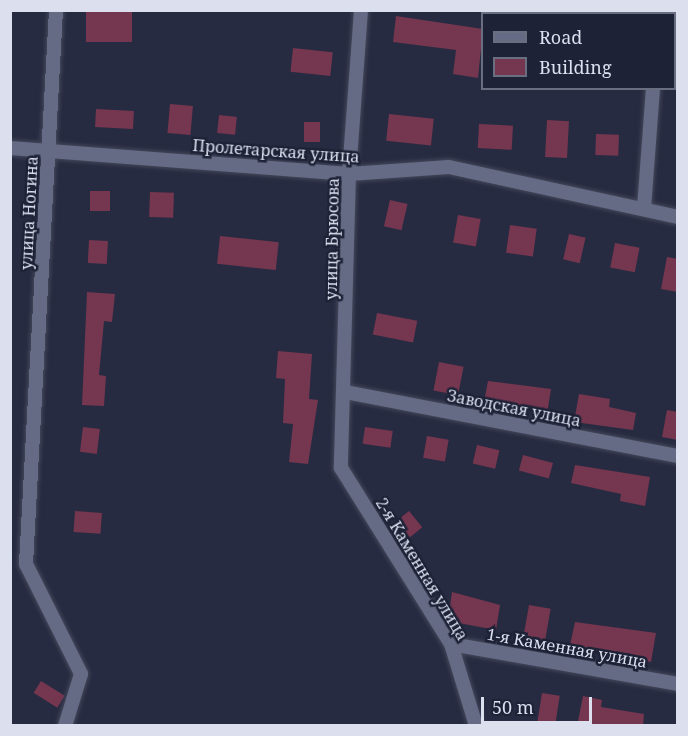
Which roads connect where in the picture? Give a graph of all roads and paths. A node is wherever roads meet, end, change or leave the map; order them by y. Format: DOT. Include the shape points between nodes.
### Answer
graph roads {
  1 [pos="56,10"];
  2 [pos="361,10"];
  3 [pos="653,90"];
  4 [pos="10,148"];
  5 [pos="49,151"];
  6 [pos="350,174"];
  7 [pos="644,208"];
  8 [pos="678,217"];
  9 [pos="345,392"];
  10 [pos="678,456"];
  11 [pos="342,468"];
  12 [pos="451,644"];
  13 [pos="678,684"];
  14 [pos="65,726"];
  15 [pos="476,726"];
  1 -- 5 [label="street, улица Ногина"];
  2 -- 6 [label="street, улица Брюсова"];
  3 -- 7 [label="street"];
  4 -- 5 [label="street, Пролетарская улица"];
  5 -- 6 [label="street, Пролетарская улица"];
  5 -- 14 [label="street, улица Ногина" via="26,564 81,674"];
  6 -- 7 [label="street, Пролетарская улица" via="449,167"];
  6 -- 9 [label="street, улица Брюсова"];
  7 -- 8 [label="street, Пролетарская улица"];
  9 -- 10 [label="street, Заводская улица"];
  9 -- 11 [label="street, улица Брюсова"];
  11 -- 12 [label="street, 2-я Каменная улица"];
  12 -- 13 [label="street, 1-я Каменная улица"];
  12 -- 15 [label="street, 2-я Каменная улица"];
}
